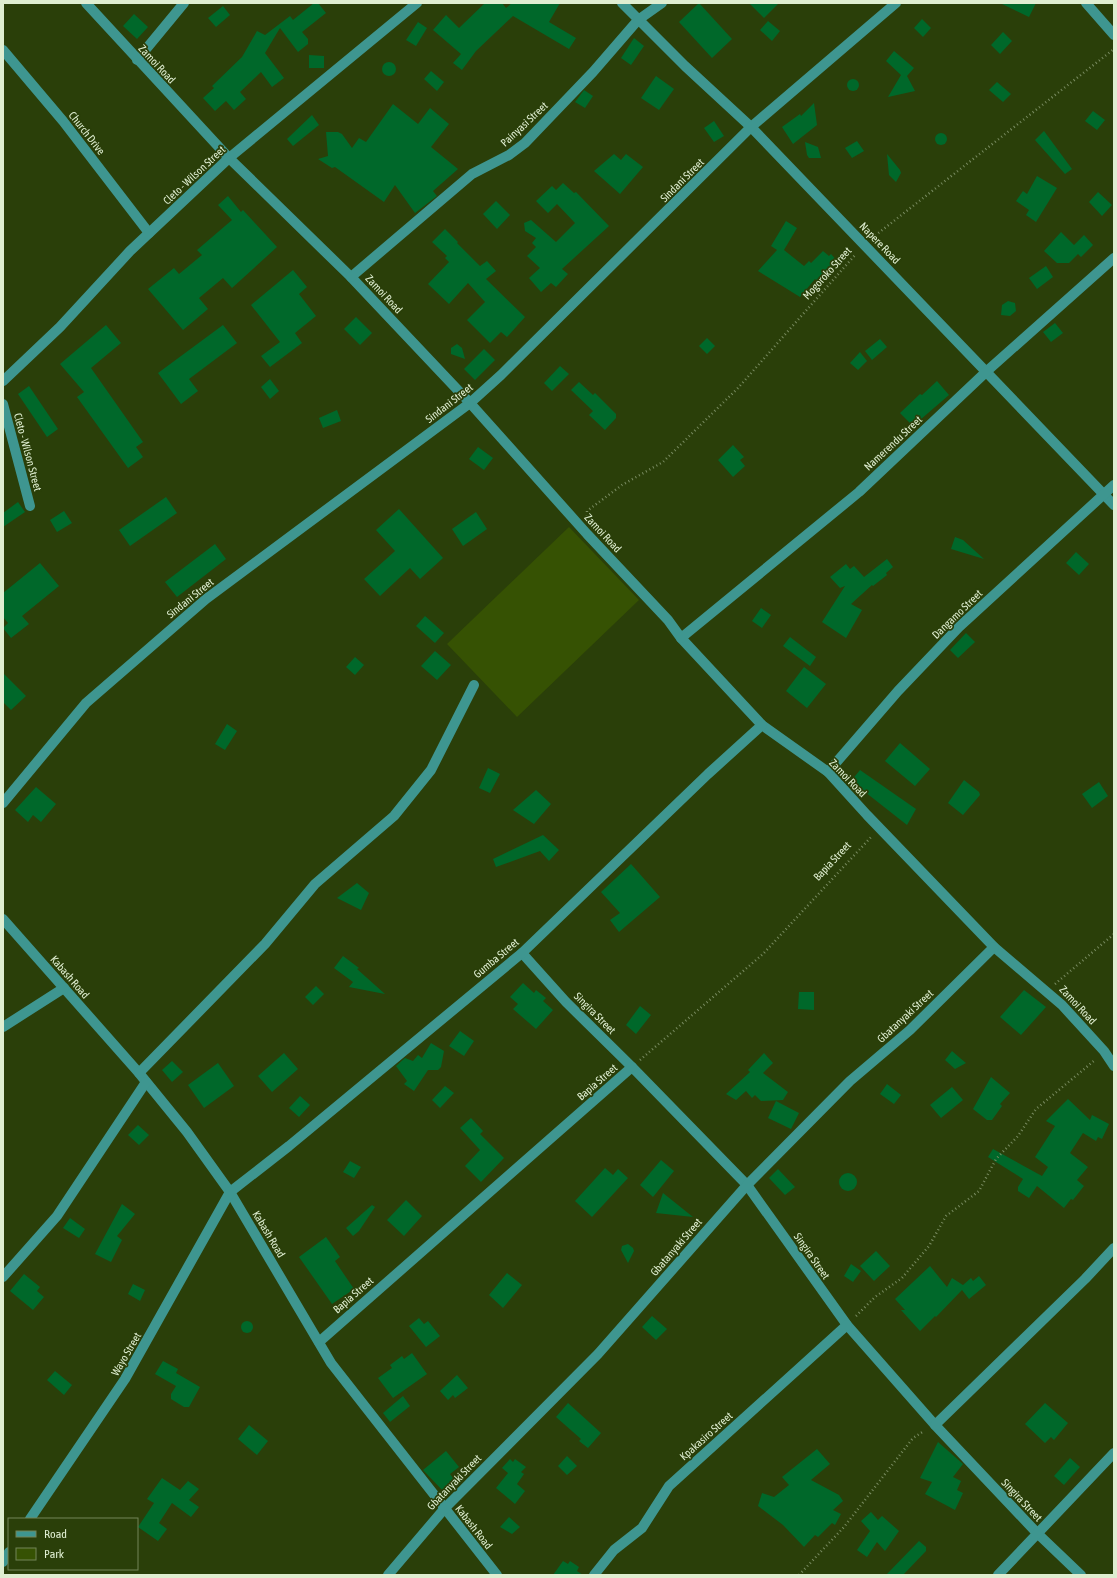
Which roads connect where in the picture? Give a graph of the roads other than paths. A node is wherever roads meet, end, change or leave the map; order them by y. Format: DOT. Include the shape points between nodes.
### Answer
graph roads {
  1 [pos="86,3"];
  2 [pos="184,3"];
  3 [pos="417,3"];
  4 [pos="622,3"];
  5 [pos="662,3"];
  6 [pos="896,3"];
  7 [pos="1086,3"];
  8 [pos="638,20"];
  9 [pos="1114,35"];
  10 [pos="3,50"];
  11 [pos="137,60"];
  12 [pos="752,127"];
  13 [pos="229,158"];
  14 [pos="150,234"];
  15 [pos="1114,258"];
  16 [pos="351,277"];
  17 [pos="987,371"];
  18 [pos="3,381"];
  19 [pos="3,404"];
  20 [pos="470,404"];
  21 [pos="1114,485"];
  22 [pos="1104,494"];
  23 [pos="1114,505"];
  24 [pos="30,506"];
  25 [pos="681,638"];
  26 [pos="474,685"];
  27 [pos="762,725"];
  28 [pos="828,772"];
  29 [pos="3,803"];
  30 [pos="3,919"];
  31 [pos="994,947"];
  32 [pos="522,953"];
  33 [pos="64,988"];
  34 [pos="3,1027"];
  35 [pos="632,1066"];
  36 [pos="1114,1066"];
  37 [pos="139,1073"];
  38 [pos="146,1082"];
  39 [pos="747,1185"];
  40 [pos="230,1192"];
  41 [pos="1114,1248"];
  42 [pos="3,1277"];
  43 [pos="847,1325"];
  44 [pos="319,1342"];
  45 [pos="935,1425"];
  46 [pos="1114,1453"];
  47 [pos="445,1508"];
  48 [pos="31,1518"];
  49 [pos="1037,1533"];
  50 [pos="388,1575"];
  51 [pos="497,1575"];
  52 [pos="594,1575"];
  53 [pos="998,1575"];
  54 [pos="1080,1575"];
  1 -- 11 [label="street, Zamoi Road"];
  2 -- 11 [label="street"];
  3 -- 13 [label="street, Cleto - Wilson Street"];
  4 -- 8 [label="street, Napere Road"];
  5 -- 8 [label="street, Painyasi Street"];
  6 -- 12 [label="street, Sindani Street"];
  7 -- 9 [label="street"];
  8 -- 12 [label="street, Napere Road"];
  8 -- 16 [label="street, Painyasi Street" via="593,72 525,143 509,155 472,174"];
  10 -- 14 [label="street, Church Drive"];
  11 -- 13 [label="street, Zamoi Road"];
  12 -- 17 [label="street, Napere Road"];
  12 -- 20 [label="street, Sindani Street"];
  13 -- 14 [label="street, Cleto - Wilson Street"];
  13 -- 16 [label="street, Zamoi Road"];
  14 -- 18 [label="street, Cleto - Wilson Street" via="130,251 60,327"];
  15 -- 17 [label="street, Namerendu Street"];
  16 -- 20 [label="street, Zamoi Road"];
  17 -- 22 [label="street, Napere Road"];
  17 -- 25 [label="street, Namerendu Street" via="859,492"];
  19 -- 24 [label="street, Cleto - Wilson Street"];
  20 -- 25 [label="street, Zamoi Road" via="668,620"];
  20 -- 29 [label="street, Sindani Street" via="206,599 86,703"];
  21 -- 22 [label="street, Dangamo Street"];
  22 -- 23 [label="street, Napere Road"];
  22 -- 28 [label="street, Dangamo Street" via="959,627 898,691"];
  25 -- 27 [label="street, Zamoi Road"];
  26 -- 37 [label="street" via="431,770 394,816 315,884 265,944"];
  27 -- 28 [label="street, Zamoi Road"];
  27 -- 32 [label="street, Gumba Street"];
  28 -- 31 [label="street, Zamoi Road"];
  30 -- 33 [label="street, Kabash Road"];
  31 -- 36 [label="street, Zamoi Road" via="1047,990 1104,1051"];
  31 -- 39 [label="street, Gbatanyaki Street" via="910,1030 850,1082"];
  32 -- 35 [label="street, Singira Street" via="566,1002"];
  32 -- 40 [label="street, Gumba Street"];
  33 -- 34 [label="street"];
  33 -- 37 [label="street, Kabash Road"];
  35 -- 39 [label="street, Singira Street"];
  35 -- 44 [label="street, Bapia Street"];
  37 -- 38 [label="street, Kabash Road"];
  38 -- 40 [label="street, Kabash Road" via="187,1132"];
  38 -- 42 [label="street" via="57,1216"];
  39 -- 43 [label="street, Singira Street"];
  39 -- 47 [label="street, Gbatanyaki Street" via="598,1354"];
  40 -- 44 [label="street, Kabash Road"];
  40 -- 48 [label="street, Wayo Street" via="125,1379"];
  41 -- 45 [label="street" via="1086,1279"];
  43 -- 45 [label="street, Singira Street"];
  43 -- 52 [label="street, Kpakasiro Street" via="670,1486 642,1528 614,1550"];
  44 -- 47 [label="street, Kabash Road" via="332,1363"];
  45 -- 49 [label="street, Singira Street"];
  46 -- 49 [label="street"];
  47 -- 50 [label="street, Gbatanyaki Street"];
  47 -- 51 [label="street, Kabash Road"];
  49 -- 53 [label="street"];
  49 -- 54 [label="street, Singira Street"];
}
